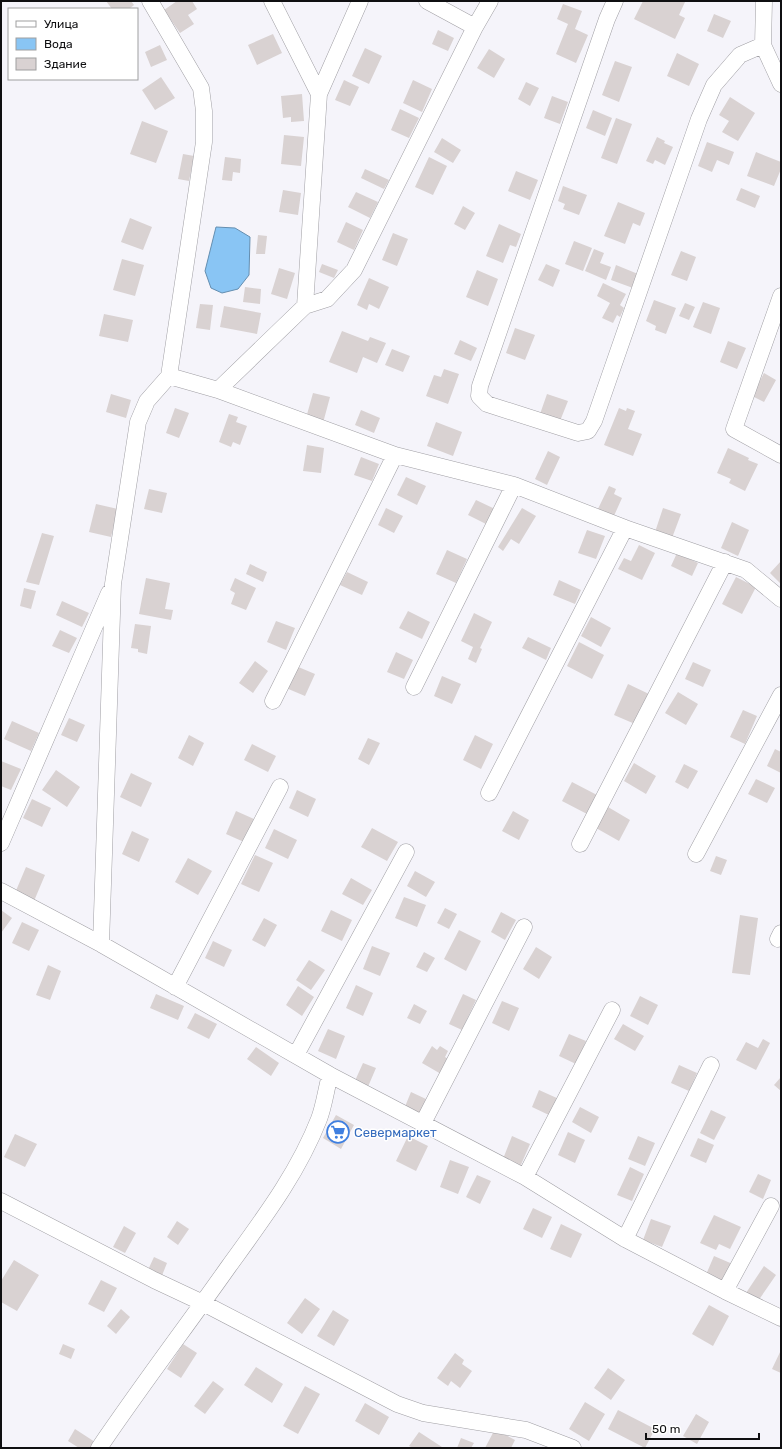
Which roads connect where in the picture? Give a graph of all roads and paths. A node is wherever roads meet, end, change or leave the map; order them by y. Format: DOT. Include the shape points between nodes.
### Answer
graph roads {
  1 [pos="150,1"];
  2 [pos="272,1"];
  3 [pos="360,1"];
  4 [pos="427,1"];
  5 [pos="490,1"];
  6 [pos="615,1"];
  7 [pos="764,1"];
  8 [pos="475,27"];
  9 [pos="762,45"];
  10 [pos="781,84"];
  11 [pos="319,94"];
  12 [pos="781,296"];
  13 [pos="305,306"];
  14 [pos="169,376"];
  15 [pos="218,390"];
  16 [pos="395,455"];
  17 [pos="781,455"];
  18 [pos="514,485"];
  19 [pos="624,528"];
  20 [pos="725,562"];
  21 [pos="113,584"];
  22 [pos="781,599"];
  23 [pos="414,687"];
  24 [pos="781,695"];
  25 [pos="272,701"];
  26 [pos="280,788"];
  27 [pos="489,793"];
  28 [pos="1,843"];
  29 [pos="580,844"];
  30 [pos="406,852"];
  31 [pos="696,854"];
  32 [pos="1,891"];
  33 [pos="524,927"];
  34 [pos="101,944"];
  35 [pos="175,987"];
  36 [pos="612,1010"];
  37 [pos="296,1055"];
  38 [pos="711,1065"];
  39 [pos="330,1075"];
  40 [pos="423,1123"];
  41 [pos="525,1177"];
  42 [pos="1,1201"];
  43 [pos="771,1206"];
  44 [pos="625,1239"];
  45 [pos="725,1291"];
  46 [pos="203,1303"];
  47 [pos="781,1318"];
  48 [pos="99,1448"];
  49 [pos="573,1448"];
  1 -- 14 [label="street" via="201,88 204,111 204,142"];
  2 -- 11 [label="street"];
  3 -- 11 [label="street"];
  4 -- 8 [label="street"];
  5 -- 8 [label="street"];
  6 -- 9 [label="street" via="480,386 479,396 486,404 578,432 588,431 594,421 699,119 714,84 740,55"];
  7 -- 9 [label="street"];
  8 -- 13 [label="street" via="354,270 327,299"];
  9 -- 10 [label="street"];
  11 -- 13 [label="street"];
  12 -- 17 [label="street" via="734,429"];
  13 -- 15 [label="street"];
  14 -- 15 [label="street"];
  14 -- 21 [label="street" via="147,401 138,422"];
  15 -- 16 [label="street"];
  16 -- 18 [label="street"];
  16 -- 25 [label="street"];
  18 -- 19 [label="street"];
  18 -- 23 [label="street"];
  19 -- 20 [label="street"];
  19 -- 27 [label="street"];
  20 -- 22 [label="street" via="746,570"];
  20 -- 29 [label="street"];
  21 -- 28 [label="street"];
  21 -- 34 [label="street"];
  24 -- 31 [label="street"];
  26 -- 35 [label="street"];
  30 -- 37 [label="street"];
  32 -- 34 [label="street"];
  33 -- 40 [label="street"];
  34 -- 35 [label="street"];
  35 -- 37 [label="street"];
  36 -- 41 [label="street"];
  37 -- 39 [label="street"];
  38 -- 44 [label="street"];
  39 -- 40 [label="street"];
  39 -- 46 [label="street" via="320,1118 305,1152 284,1189"];
  40 -- 41 [label="street"];
  41 -- 44 [label="street"];
  42 -- 46 [label="street"];
  43 -- 45 [label="street"];
  44 -- 45 [label="street"];
  45 -- 47 [label="street"];
  46 -- 48 [label="street"];
  46 -- 49 [label="street" via="397,1404 424,1413 526,1430"];
}
